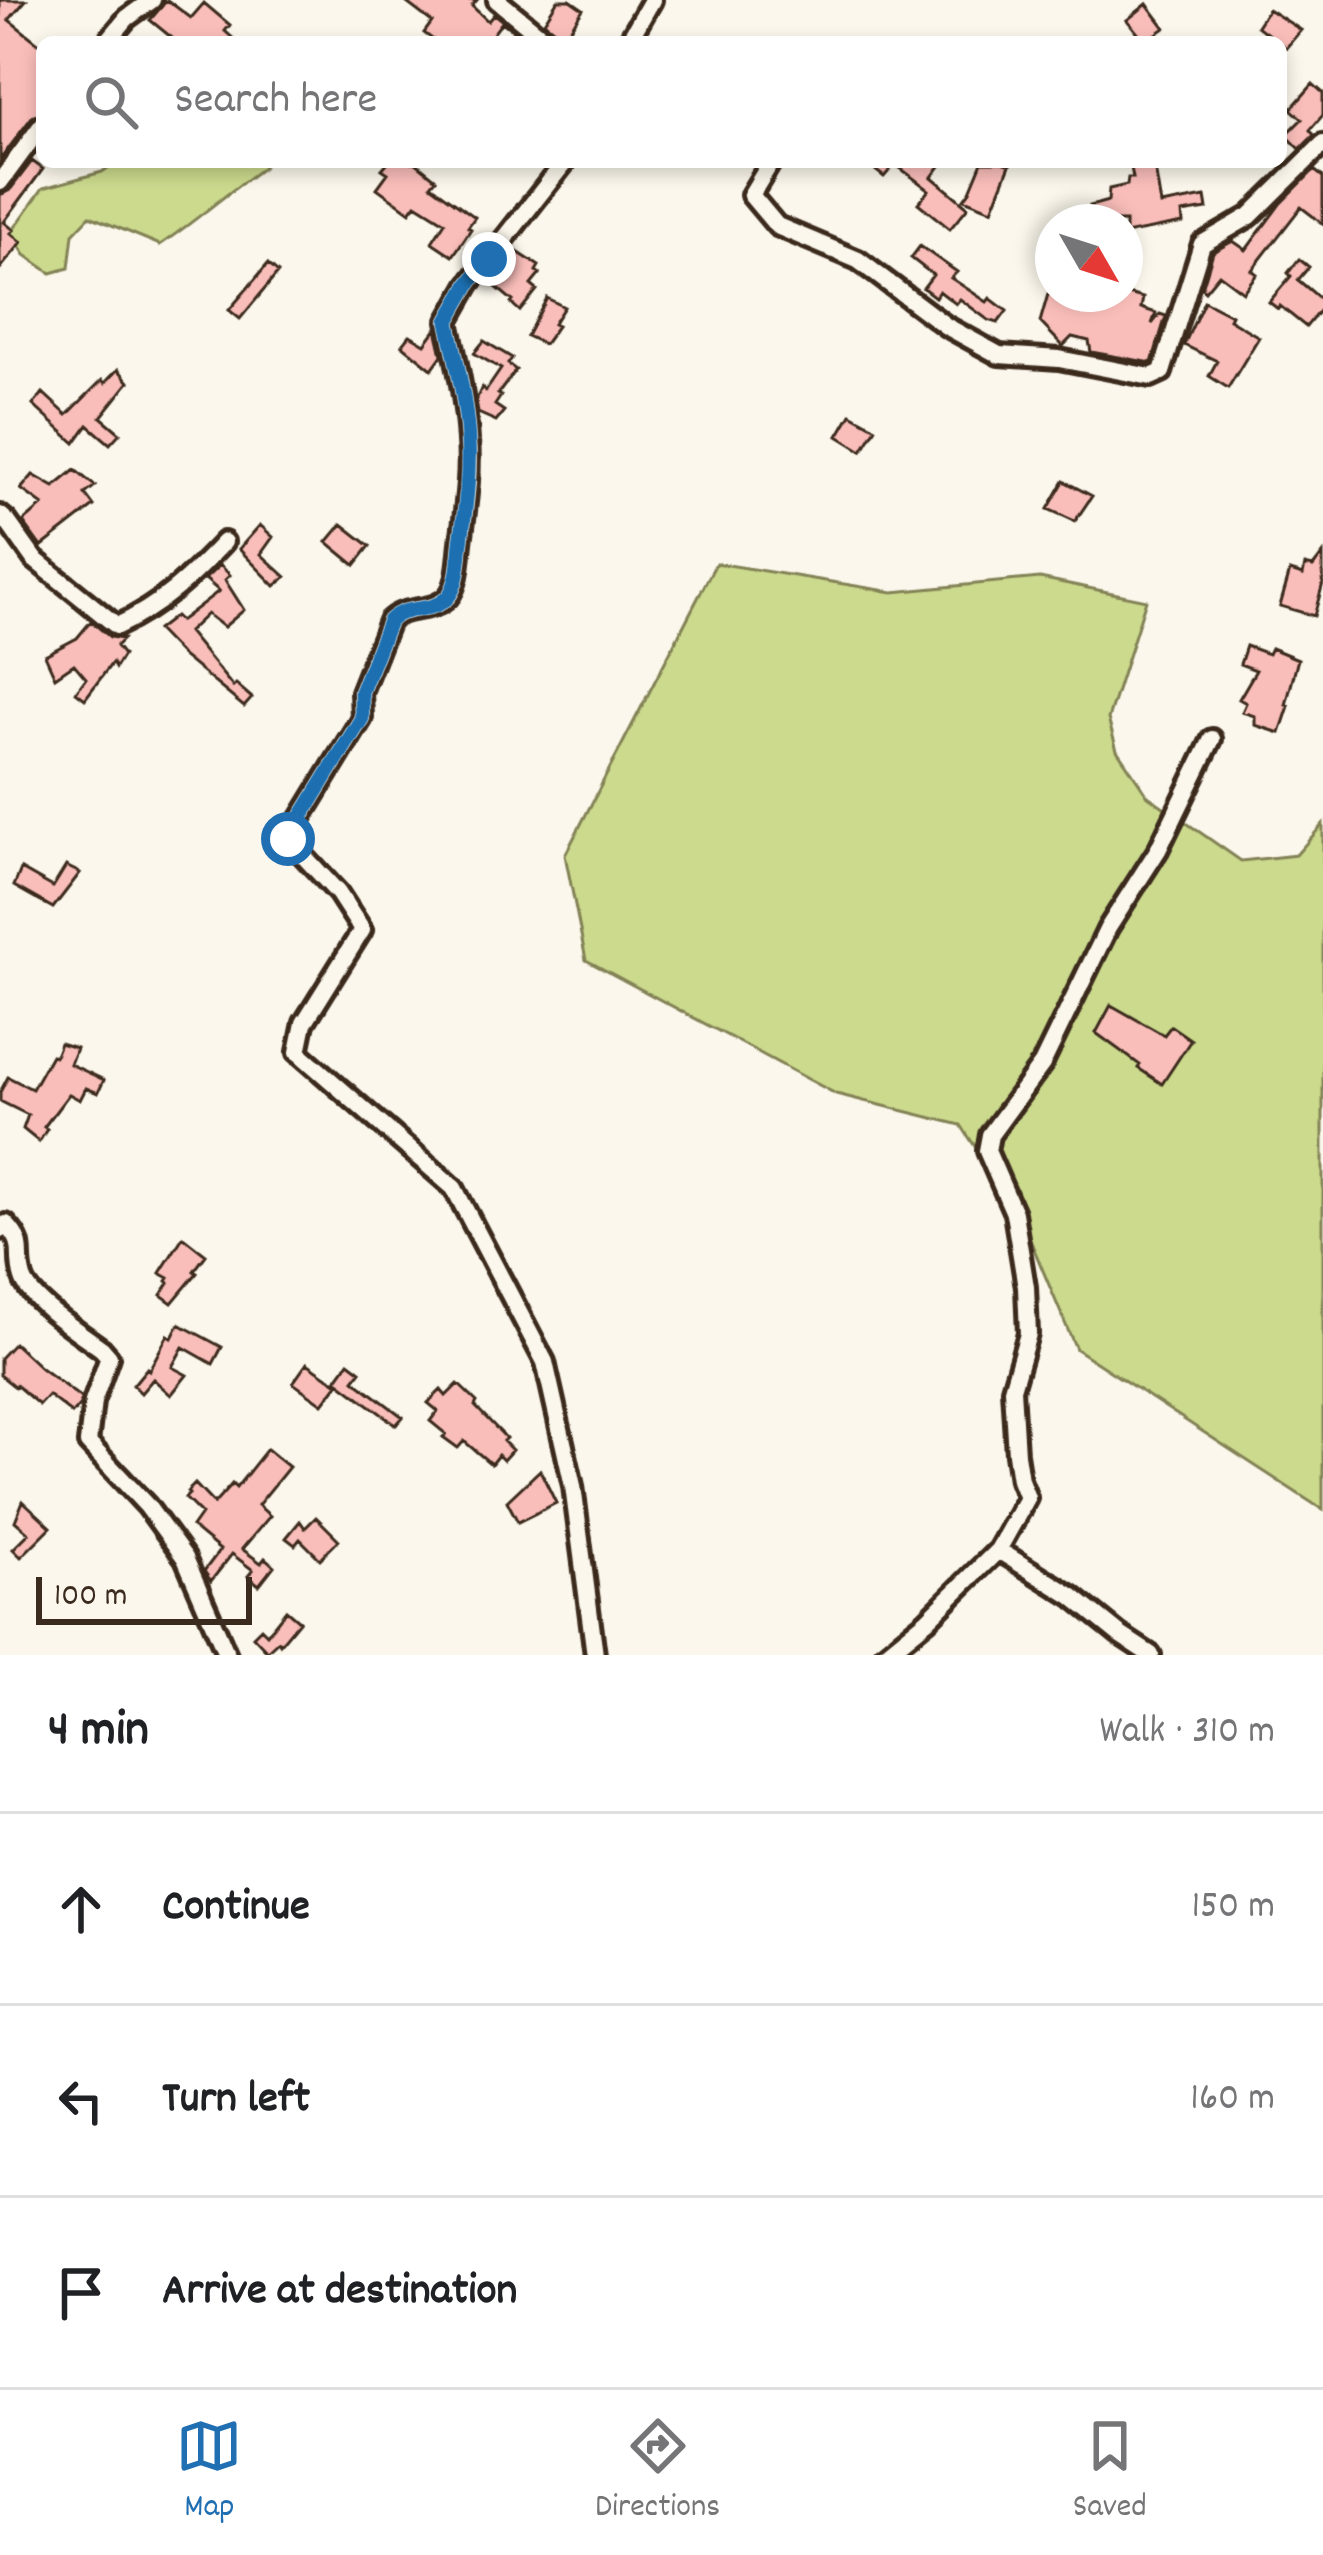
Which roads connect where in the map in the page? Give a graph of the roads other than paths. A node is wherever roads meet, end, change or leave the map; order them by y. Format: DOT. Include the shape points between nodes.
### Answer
graph roads {
  1 [pos="152,0"];
  2 [pos="497,0"];
  3 [pos="652,0"];
  4 [pos="111,36"];
  5 [pos="541,36"];
  6 [pos="631,36"];
  7 [pos="36,133"];
  8 [pos="1323,144"];
  9 [pos="560,168"];
  10 [pos="767,168"];
  11 [pos="0,182"];
  12 [pos="0,515"];
  13 [pos="224,542"];
  14 [pos="1212,739"];
  15 [pos="0,1230"];
  16 [pos="998,1550"];
  17 [pos="227,1655"];
  18 [pos="595,1655"];
  19 [pos="884,1655"];
  20 [pos="1150,1655"];
  1 -- 4 [label="street"];
  2 -- 5 [label="street"];
  3 -- 6 [label="street"];
  7 -- 11 [label="street"];
  8 -- 10 [label="street" via="1250,216 1202,244 1162,372 1151,376 999,355 858,260 777,226 751,195"];
  9 -- 18 [label="street" via="448,321 469,444 453,586 446,599 389,621 361,692 362,718 288,839 362,930 304,1023 298,1052 454,1188 544,1362 573,1486"];
  12 -- 13 [label="street" via="34,559 116,626 148,611"];
  14 -- 16 [label="street" via="1042,1064 990,1135 987,1151 1013,1213 1028,1334 1012,1390 1027,1498"];
  15 -- 17 [label="street" via="6,1224 19,1237 23,1281 109,1357 88,1443 185,1558"];
  16 -- 19 [label="street"];
  16 -- 20 [label="street"];
}
